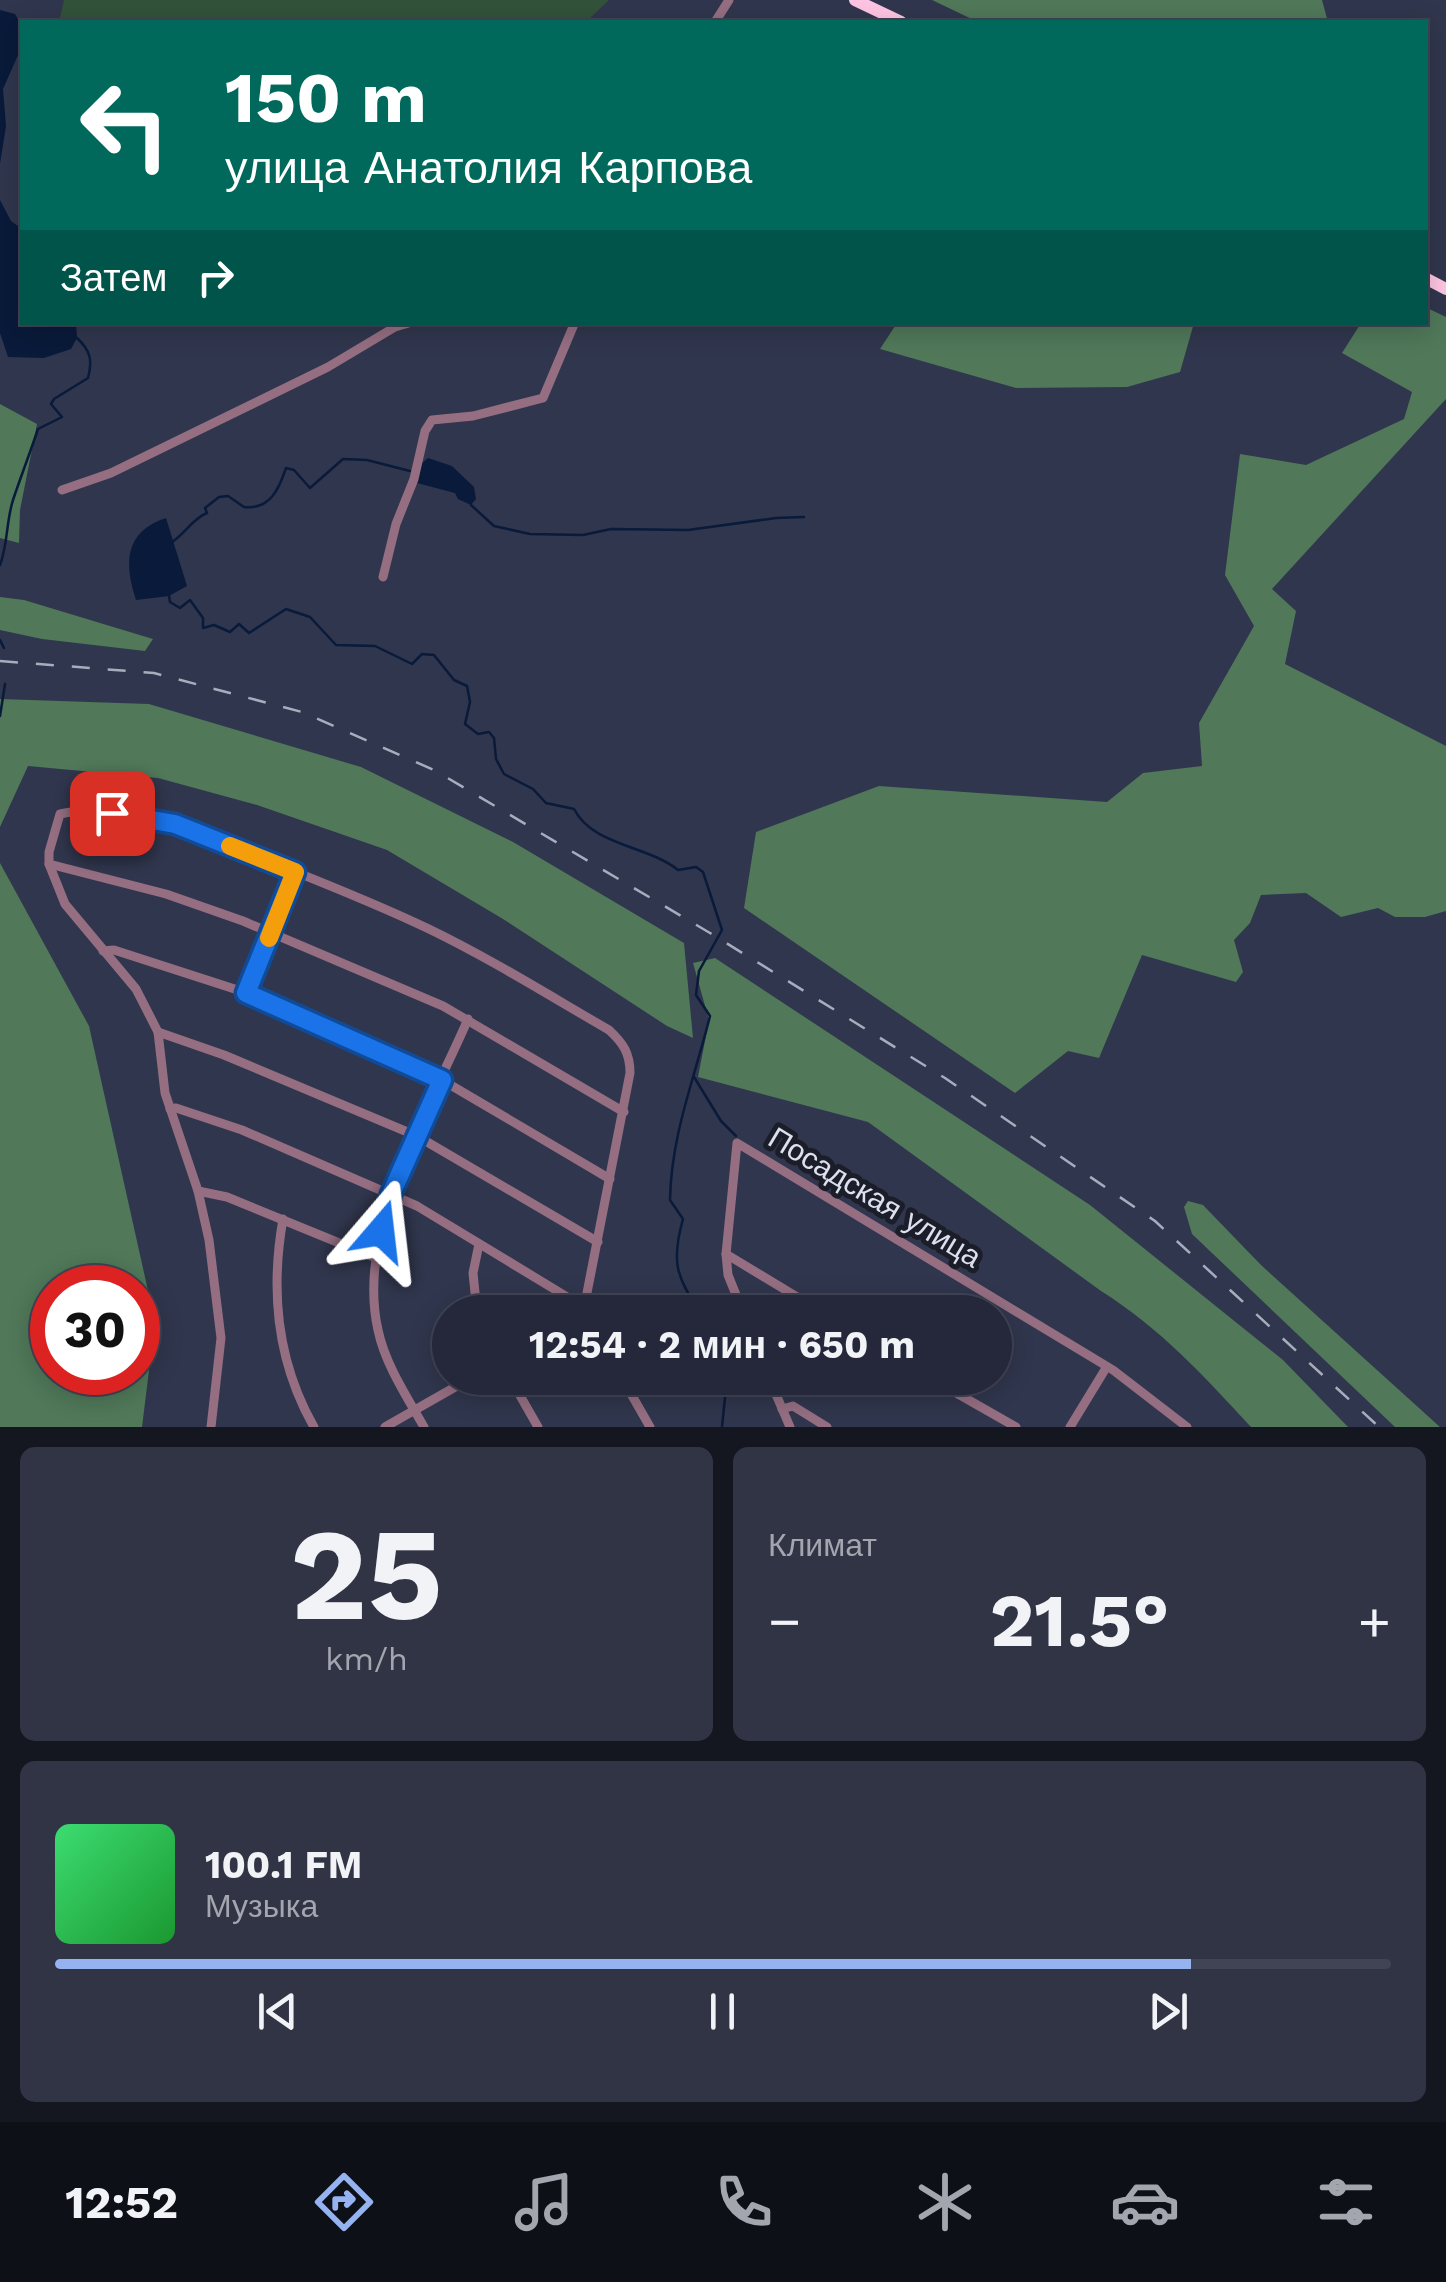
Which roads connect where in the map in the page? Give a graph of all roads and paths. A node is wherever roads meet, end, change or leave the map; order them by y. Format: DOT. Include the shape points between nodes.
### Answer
graph roads {
  1 [pos="856,0"];
  2 [pos="898,20"];
  3 [pos="402,325"];
  4 [pos="574,325"];
  5 [pos="62,490"];
  6 [pos="384,577"];
  7 [pos="50,864"];
  8 [pos="295,872"];
  9 [pos="271,934"];
  10 [pos="103,952"];
  11 [pos="246,993"];
  12 [pos="468,1019"];
  13 [pos="158,1032"];
  14 [pos="442,1080"];
  15 [pos="170,1109"];
  16 [pos="624,1112"];
  17 [pos="416,1136"];
  18 [pos="610,1179"];
  19 [pos="198,1191"];
  20 [pos="391,1194"];
  21 [pos="283,1219"];
  22 [pos="598,1242"];
  23 [pos="480,1244"];
  24 [pos="726,1254"];
  25 [pos="376,1258"];
  26 [pos="475,1295"];
  27 [pos="561,1295"];
  28 [pos="587,1295"];
  29 [pos="736,1295"];
  30 [pos="794,1295"];
  31 [pos="1106,1368"];
  32 [pos="442,1395"];
  33 [pos="520,1395"];
  34 [pos="632,1395"];
  35 [pos="776,1395"];
  36 [pos="960,1395"];
  37 [pos="782,1409"];
  38 [pos="415,1411"];
  39 [pos="211,1427"];
  40 [pos="314,1427"];
  41 [pos="385,1427"];
  42 [pos="424,1427"];
  43 [pos="538,1427"];
  44 [pos="650,1427"];
  45 [pos="790,1427"];
  46 [pos="826,1427"];
  47 [pos="1016,1427"];
  48 [pos="1070,1427"];
  49 [pos="1188,1427"];
  1 -- 2 [label="highway"];
  3 -- 5 [label="street" via="112,473"];
  4 -- 6 [label="street" via="544,398 432,420"];
  7 -- 8 [label="street" via="60,814 112,813 175,824"];
  7 -- 9 [label="street" via="166,894"];
  7 -- 10 [label="street" via="66,904"];
  8 -- 9 [label="street"];
  8 -- 16 [label="street" via="432,931 609,1030 630,1057"];
  9 -- 11 [label="street"];
  9 -- 12 [label="street"];
  10 -- 11 [label="street"];
  10 -- 13 [label="street" via="136,989"];
  11 -- 14 [label="street"];
  12 -- 14 [label="street"];
  12 -- 16 [label="street"];
  13 -- 15 [label="street"];
  13 -- 17 [label="street"];
  14 -- 17 [label="street"];
  14 -- 18 [label="street"];
  15 -- 19 [label="street"];
  15 -- 20 [label="street" via="242,1130"];
  16 -- 18 [label="street"];
  17 -- 20 [label="street"];
  17 -- 22 [label="street"];
  18 -- 22 [label="street"];
  19 -- 21 [label="street"];
  19 -- 39 [label="street" via="221,1338"];
  20 -- 23 [label="street"];
  20 -- 25 [label="street"];
  21 -- 25 [label="street"];
  21 -- 40 [label="street" via="275,1283 278,1326 287,1367"];
  22 -- 28 [label="street"];
  23 -- 26 [label="street"];
  23 -- 27 [label="street"];
  24 -- 29 [label="street"];
  24 -- 30 [label="street"];
  24 -- 31 [label="street, Посадская улица" via="737,1143"];
  25 -- 38 [label="street" via="378,1334"];
  31 -- 48 [label="street"];
  31 -- 49 [label="street, Посадская улица"];
  32 -- 38 [label="street"];
  33 -- 43 [label="street"];
  34 -- 44 [label="street"];
  35 -- 37 [label="street"];
  36 -- 47 [label="street"];
  37 -- 45 [label="street"];
  37 -- 46 [label="street" via="793,1406"];
  38 -- 41 [label="street"];
  38 -- 42 [label="street"];
}
